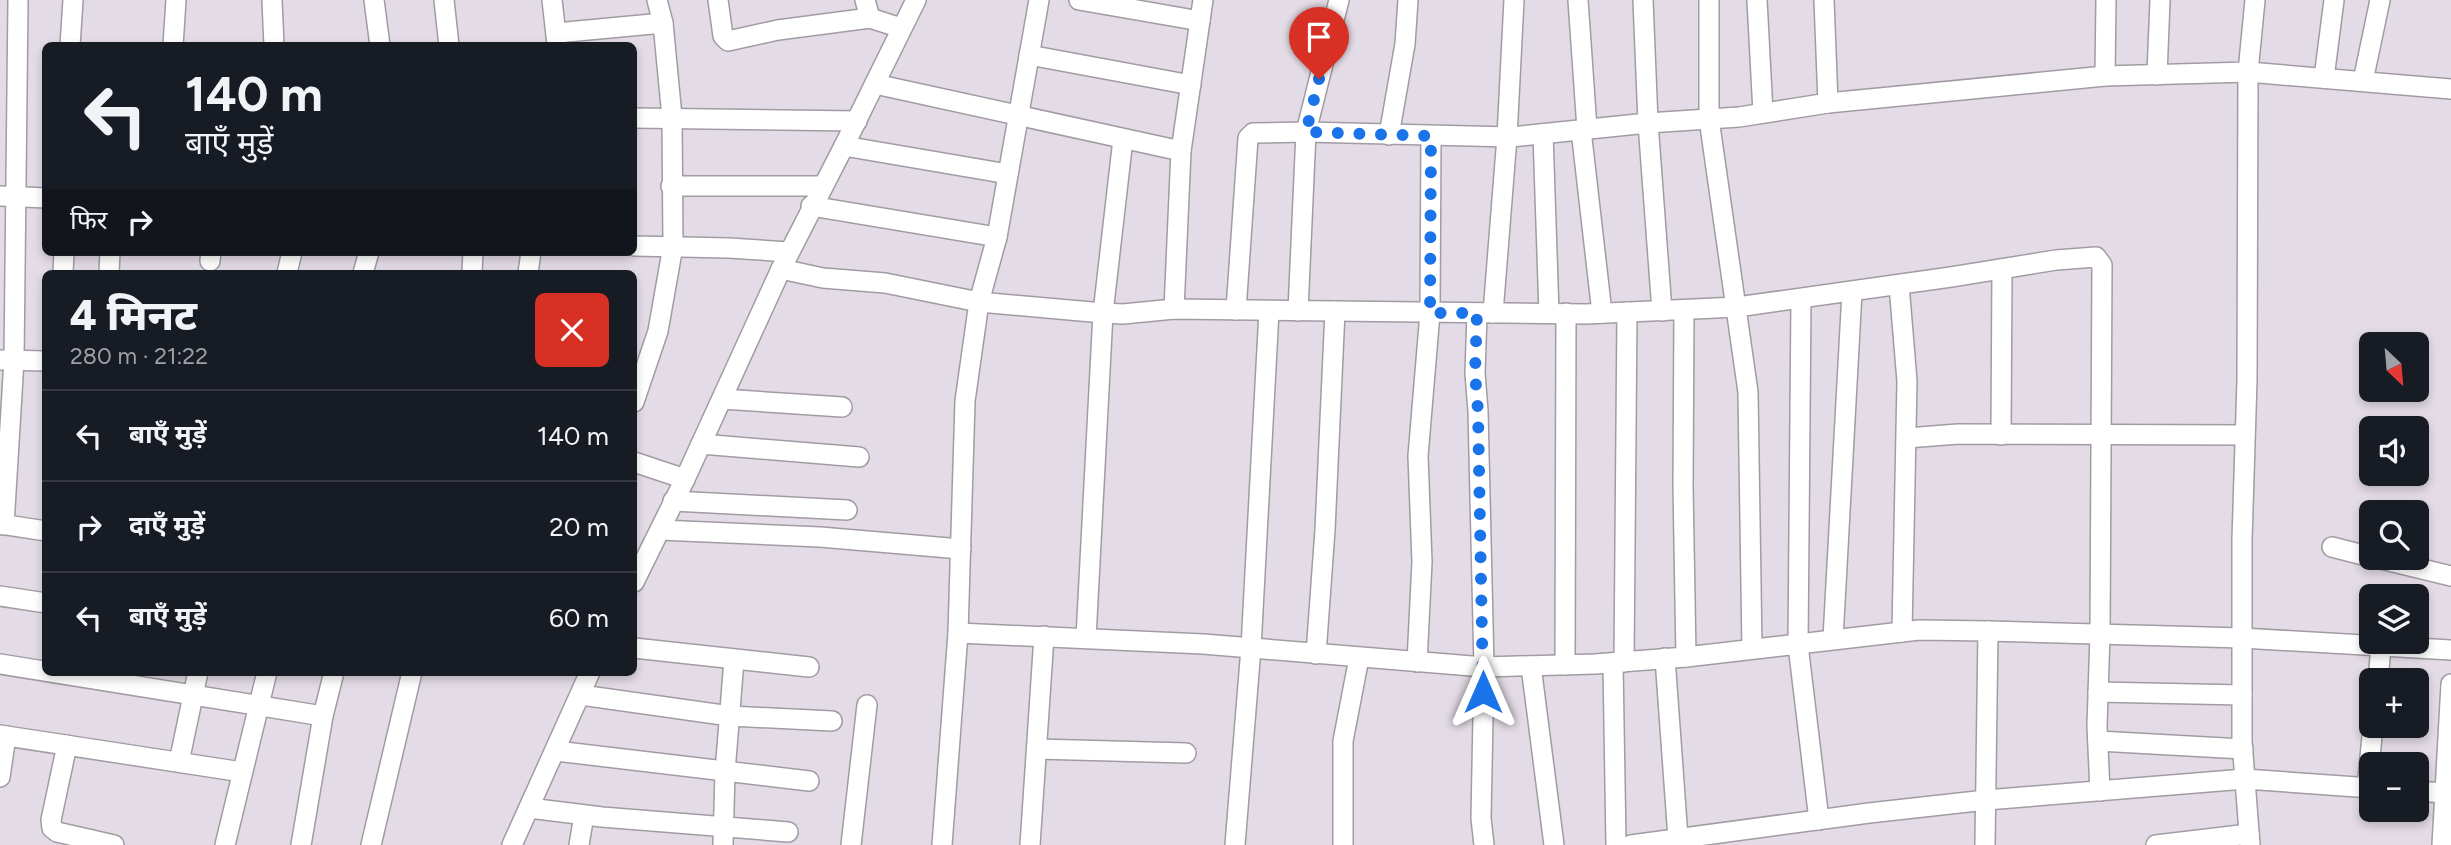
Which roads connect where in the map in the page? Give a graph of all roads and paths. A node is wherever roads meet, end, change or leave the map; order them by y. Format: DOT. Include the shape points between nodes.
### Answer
graph roads {
  1 [pos="18,0"];
  2 [pos="73,0"];
  3 [pos="176,0"];
  4 [pos="272,0"];
  5 [pos="374,0"];
  6 [pos="444,0"];
  7 [pos="552,0"];
  8 [pos="657,0"];
  9 [pos="718,0"];
  10 [pos="916,0"];
  11 [pos="1039,0"];
  12 [pos="1079,0"];
  13 [pos="1203,0"];
  14 [pos="1339,0"];
  15 [pos="1408,0"];
  16 [pos="1514,0"];
  17 [pos="1578,0"];
  18 [pos="1643,0"];
  19 [pos="1709,0"];
  20 [pos="1757,0"];
  21 [pos="1824,0"];
  22 [pos="2106,0"];
  23 [pos="2161,0"];
  24 [pos="2255,0"];
  25 [pos="2334,0"];
  26 [pos="2380,0"];
  27 [pos="867,9"];
  28 [pos="1200,21"];
  29 [pos="663,23"];
  30 [pos="901,28"];
  31 [pos="556,39"];
  32 [pos="70,42"];
  33 [pos="173,42"];
  34 [pos="274,42"];
  35 [pos="379,42"];
  36 [pos="449,42"];
  37 [pos="1029,55"];
  38 [pos="2248,72"];
  39 [pos="2157,75"];
  40 [pos="2105,76"];
  41 [pos="2324,78"];
  42 [pos="2363,81"];
  43 [pos="875,84"];
  44 [pos="1191,85"];
  45 [pos="2451,89"];
  46 [pos="1828,103"];
  47 [pos="1763,113"];
  48 [pos="673,117"];
  49 [pos="1018,117"];
  50 [pos="637,118"];
  51 [pos="1709,119"];
  52 [pos="857,121"];
  53 [pos="1648,123"];
  54 [pos="1584,130"];
  55 [pos="1306,132"];
  56 [pos="1543,134"];
  57 [pos="1388,135"];
  58 [pos="1431,136"];
  59 [pos="1507,137"];
  60 [pos="1123,139"];
  61 [pos="844,146"];
  62 [pos="1181,151"];
  63 [pos="1008,174"];
  64 [pos="671,186"];
  65 [pos="823,186"];
  66 [pos="8,196"];
  67 [pos="42,198"];
  68 [pos="811,206"];
  69 [pos="997,237"];
  70 [pos="637,246"];
  71 [pos="673,246"];
  72 [pos="785,261"];
  73 [pos="2002,269"];
  74 [pos="1899,285"];
  75 [pos="1852,292"];
  76 [pos="1801,299"];
  77 [pos="979,302"];
  78 [pos="1737,307"];
  79 [pos="1174,309"];
  80 [pos="1236,310"];
  81 [pos="1684,310"];
  82 [pos="1269,311"];
  83 [pos="1298,311"];
  84 [pos="1662,311"];
  85 [pos="1335,312"];
  86 [pos="1627,312"];
  87 [pos="1103,313"];
  88 [pos="1430,313"];
  89 [pos="1485,313"];
  90 [pos="1558,313"];
  91 [pos="1602,313"];
  92 [pos="7,360"];
  93 [pos="42,361"];
  94 [pos="637,393"];
  95 [pos="722,399"];
  96 [pos="842,407"];
  97 [pos="2001,435"];
  98 [pos="2245,435"];
  99 [pos="2101,436"];
  100 [pos="1907,438"];
  101 [pos="701,444"];
  102 [pos="859,457"];
  103 [pos="637,463"];
  104 [pos="685,480"];
  105 [pos="673,501"];
  106 [pos="847,510"];
  107 [pos="2,525"];
  108 [pos="42,530"];
  109 [pos="660,530"];
  110 [pos="2332,547"];
  111 [pos="961,549"];
  112 [pos="2359,554"];
  113 [pos="2426,570"];
  114 [pos="637,576"];
  115 [pos="2451,576"];
  116 [pos="0,596"];
  117 [pos="42,602"];
  118 [pos="1987,631"];
  119 [pos="1902,632"];
  120 [pos="958,633"];
  121 [pos="2100,634"];
  122 [pos="1044,636"];
  123 [pos="1086,638"];
  124 [pos="2242,638"];
  125 [pos="1833,639"];
  126 [pos="1798,645"];
  127 [pos="2359,645"];
  128 [pos="637,648"];
  129 [pos="1251,648"];
  130 [pos="1752,649"];
  131 [pos="2429,649"];
  132 [pos="2451,650"];
  133 [pos="1316,654"];
  134 [pos="1686,657"];
  135 [pos="1359,658"];
  136 [pos="1665,658"];
  137 [pos="734,660"];
  138 [pos="1417,662"];
  139 [pos="1619,662"];
  140 [pos="0,664"];
  141 [pos="1565,665"];
  142 [pos="1531,666"];
  143 [pos="809,667"];
  144 [pos="1484,667"];
  145 [pos="42,671"];
  146 [pos="72,676"];
  147 [pos="197,676"];
  148 [pos="266,676"];
  149 [pos="333,676"];
  150 [pos="411,676"];
  151 [pos="588,676"];
  152 [pos="2451,684"];
  153 [pos="2098,692"];
  154 [pos="581,695"];
  155 [pos="2242,695"];
  156 [pos="193,696"];
  157 [pos="867,705"];
  158 [pos="259,707"];
  159 [pos="323,716"];
  160 [pos="730,716"];
  161 [pos="832,721"];
  162 [pos="2450,729"];
  163 [pos="3,735"];
  164 [pos="2098,741"];
  165 [pos="67,745"];
  166 [pos="1037,749"];
  167 [pos="2243,749"];
  168 [pos="556,751"];
  169 [pos="1185,753"];
  170 [pos="179,762"];
  171 [pos="242,772"];
  172 [pos="725,772"];
  173 [pos="0,777"];
  174 [pos="2245,779"];
  175 [pos="809,781"];
  176 [pos="2359,787"];
  177 [pos="2100,791"];
  178 [pos="2429,792"];
  179 [pos="2444,793"];
  180 [pos="1986,800"];
  181 [pos="529,808"];
  182 [pos="583,815"];
  183 [pos="1819,820"];
  184 [pos="788,832"];
  185 [pos="724,836"];
  186 [pos="1678,838"];
  187 [pos="1732,838"];
  188 [pos="2249,839"];
  189 [pos="114,845"];
  190 [pos="225,845"];
  191 [pos="301,845"];
  192 [pos="371,845"];
  193 [pos="512,845"];
  194 [pos="579,845"];
  195 [pos="850,845"];
  196 [pos="942,845"];
  197 [pos="1030,845"];
  198 [pos="1235,845"];
  199 [pos="1343,845"];
  200 [pos="1484,845"];
  201 [pos="1554,845"];
  202 [pos="1616,845"];
  203 [pos="1631,845"];
  204 [pos="1985,845"];
  205 [pos="2156,845"];
  206 [pos="2442,845"];
  1 -- 66 [label="street"];
  2 -- 32 [label="street"];
  3 -- 33 [label="street"];
  4 -- 34 [label="street"];
  5 -- 35 [label="street"];
  6 -- 36 [label="street"];
  7 -- 31 [label="street"];
  8 -- 29 [label="street"];
  9 -- 27 [label="street" via="723,36 728,41"];
  10 -- 30 [label="street"];
  11 -- 37 [label="street"];
  12 -- 28 [label="street"];
  13 -- 28 [label="street"];
  14 -- 55 [label="street"];
  15 -- 57 [label="street"];
  16 -- 59 [label="street"];
  17 -- 54 [label="street"];
  18 -- 53 [label="street"];
  19 -- 51 [label="street"];
  20 -- 47 [label="street"];
  21 -- 46 [label="street"];
  22 -- 40 [label="street"];
  23 -- 39 [label="street"];
  24 -- 38 [label="street"];
  25 -- 41 [label="street"];
  26 -- 42 [label="street"];
  27 -- 30 [label="street"];
  28 -- 44 [label="street"];
  29 -- 31 [label="street"];
  29 -- 48 [label="street"];
  30 -- 43 [label="street"];
  37 -- 44 [label="street"];
  37 -- 49 [label="street"];
  38 -- 39 [label="street"];
  38 -- 41 [label="street"];
  38 -- 98 [label="street"];
  39 -- 40 [label="street"];
  40 -- 46 [label="street"];
  41 -- 42 [label="street"];
  42 -- 45 [label="street"];
  43 -- 49 [label="street"];
  43 -- 52 [label="street"];
  44 -- 62 [label="street"];
  46 -- 47 [label="street"];
  47 -- 51 [label="street"];
  48 -- 50 [label="street"];
  48 -- 52 [label="street"];
  48 -- 64 [label="street"];
  49 -- 60 [label="street"];
  49 -- 63 [label="street"];
  51 -- 53 [label="street"];
  51 -- 78 [label="street"];
  52 -- 61 [label="street"];
  53 -- 54 [label="street"];
  53 -- 84 [label="street"];
  54 -- 56 [label="street"];
  54 -- 91 [label="street"];
  55 -- 57 [label="street"];
  55 -- 80 [label="street" via="1264,131 1248,138"];
  55 -- 83 [label="street"];
  56 -- 59 [label="street"];
  56 -- 90 [label="street"];
  57 -- 58 [label="street"];
  58 -- 59 [label="street"];
  58 -- 88 [label="street"];
  59 -- 89 [label="street"];
  60 -- 62 [label="street"];
  60 -- 87 [label="street"];
  61 -- 63 [label="street"];
  61 -- 65 [label="street"];
  62 -- 79 [label="street"];
  63 -- 69 [label="street"];
  64 -- 65 [label="street"];
  64 -- 71 [label="street"];
  65 -- 68 [label="street"];
  66 -- 67 [label="street"];
  66 -- 92 [label="street"];
  68 -- 69 [label="street"];
  68 -- 72 [label="street"];
  69 -- 77 [label="street"];
  70 -- 71 [label="street"];
  71 -- 72 [label="street"];
  71 -- 94 [label="street" via="658,331"];
  72 -- 77 [label="street" via="823,278 885,283"];
  72 -- 95 [label="street"];
  73 -- 74 [label="street"];
  73 -- 97 [label="street"];
  73 -- 99 [label="street" via="2056,260 2100,260"];
  74 -- 75 [label="street"];
  74 -- 100 [label="street"];
  75 -- 76 [label="street"];
  75 -- 125 [label="street"];
  76 -- 78 [label="street"];
  76 -- 126 [label="street"];
  77 -- 87 [label="street"];
  77 -- 111 [label="street" via="965,401"];
  78 -- 81 [label="street"];
  78 -- 130 [label="street" via="1748,392"];
  79 -- 80 [label="street"];
  79 -- 87 [label="street"];
  80 -- 82 [label="street"];
  81 -- 84 [label="street"];
  81 -- 134 [label="street"];
  82 -- 83 [label="street"];
  82 -- 129 [label="street"];
  83 -- 85 [label="street"];
  84 -- 86 [label="street"];
  85 -- 88 [label="street"];
  85 -- 133 [label="street"];
  86 -- 91 [label="street"];
  86 -- 139 [label="street"];
  87 -- 123 [label="street"];
  88 -- 89 [label="street"];
  88 -- 138 [label="street" via="1418,456 1422,562"];
  89 -- 90 [label="street"];
  89 -- 144 [label="street" via="1475,373"];
  90 -- 91 [label="street"];
  90 -- 141 [label="street"];
  92 -- 93 [label="street"];
  92 -- 107 [label="street"];
  95 -- 96 [label="street"];
  95 -- 101 [label="street"];
  97 -- 99 [label="street"];
  97 -- 100 [label="street"];
  98 -- 99 [label="street"];
  98 -- 124 [label="street"];
  99 -- 121 [label="street"];
  100 -- 119 [label="street"];
  101 -- 102 [label="street"];
  101 -- 104 [label="street"];
  103 -- 104 [label="street"];
  104 -- 105 [label="street"];
  105 -- 106 [label="street"];
  105 -- 109 [label="street"];
  107 -- 108 [label="street"];
  109 -- 111 [label="street"];
  109 -- 114 [label="street"];
  110 -- 112 [label="street"];
  111 -- 120 [label="street"];
  113 -- 115 [label="street"];
  116 -- 117 [label="street"];
  118 -- 119 [label="street"];
  118 -- 121 [label="street"];
  118 -- 180 [label="street"];
  119 -- 125 [label="street"];
  120 -- 122 [label="street"];
  120 -- 196 [label="street"];
  121 -- 124 [label="street"];
  121 -- 153 [label="street"];
  122 -- 123 [label="street"];
  122 -- 166 [label="street"];
  123 -- 129 [label="street"];
  124 -- 127 [label="street"];
  124 -- 155 [label="street"];
  125 -- 126 [label="street"];
  126 -- 130 [label="street"];
  126 -- 183 [label="street"];
  128 -- 137 [label="street"];
  129 -- 133 [label="street"];
  129 -- 198 [label="street"];
  130 -- 134 [label="street"];
  131 -- 132 [label="street"];
  133 -- 135 [label="street"];
  134 -- 136 [label="street"];
  135 -- 138 [label="street"];
  135 -- 199 [label="street" via="1343,741"];
  136 -- 139 [label="street"];
  136 -- 186 [label="street"];
  137 -- 143 [label="street"];
  137 -- 160 [label="street"];
  138 -- 144 [label="street"];
  139 -- 141 [label="street"];
  139 -- 202 [label="street"];
  140 -- 145 [label="street"];
  141 -- 142 [label="street"];
  142 -- 144 [label="street"];
  142 -- 201 [label="street"];
  144 -- 200 [label="street"];
  146 -- 156 [label="street"];
  147 -- 156 [label="street"];
  148 -- 158 [label="street"];
  149 -- 159 [label="street"];
  150 -- 192 [label="street"];
  151 -- 154 [label="street"];
  152 -- 162 [label="street"];
  153 -- 155 [label="street"];
  153 -- 164 [label="street"];
  154 -- 160 [label="street"];
  154 -- 168 [label="street"];
  155 -- 167 [label="street"];
  156 -- 158 [label="street"];
  156 -- 170 [label="street"];
  157 -- 195 [label="street"];
  158 -- 159 [label="street"];
  158 -- 171 [label="street"];
  159 -- 191 [label="street"];
  160 -- 161 [label="street"];
  160 -- 172 [label="street"];
  162 -- 179 [label="street"];
  163 -- 165 [label="street"];
  163 -- 173 [label="street"];
  164 -- 167 [label="street"];
  164 -- 177 [label="street"];
  165 -- 170 [label="street"];
  165 -- 189 [label="street" via="52,828"];
  166 -- 169 [label="street"];
  166 -- 197 [label="street"];
  167 -- 174 [label="street"];
  168 -- 172 [label="street"];
  168 -- 181 [label="street"];
  170 -- 171 [label="street"];
  171 -- 190 [label="street"];
  172 -- 175 [label="street"];
  172 -- 185 [label="street"];
  174 -- 176 [label="street"];
  174 -- 177 [label="street"];
  174 -- 188 [label="street"];
  177 -- 180 [label="street"];
  178 -- 179 [label="street"];
  179 -- 206 [label="street"];
  180 -- 183 [label="street"];
  180 -- 204 [label="street"];
  181 -- 182 [label="street"];
  181 -- 193 [label="street"];
  182 -- 185 [label="street"];
  182 -- 194 [label="street"];
  183 -- 187 [label="street"];
  184 -- 185 [label="street"];
  186 -- 187 [label="street"];
  186 -- 203 [label="street"];
  188 -- 205 [label="street"];
}
